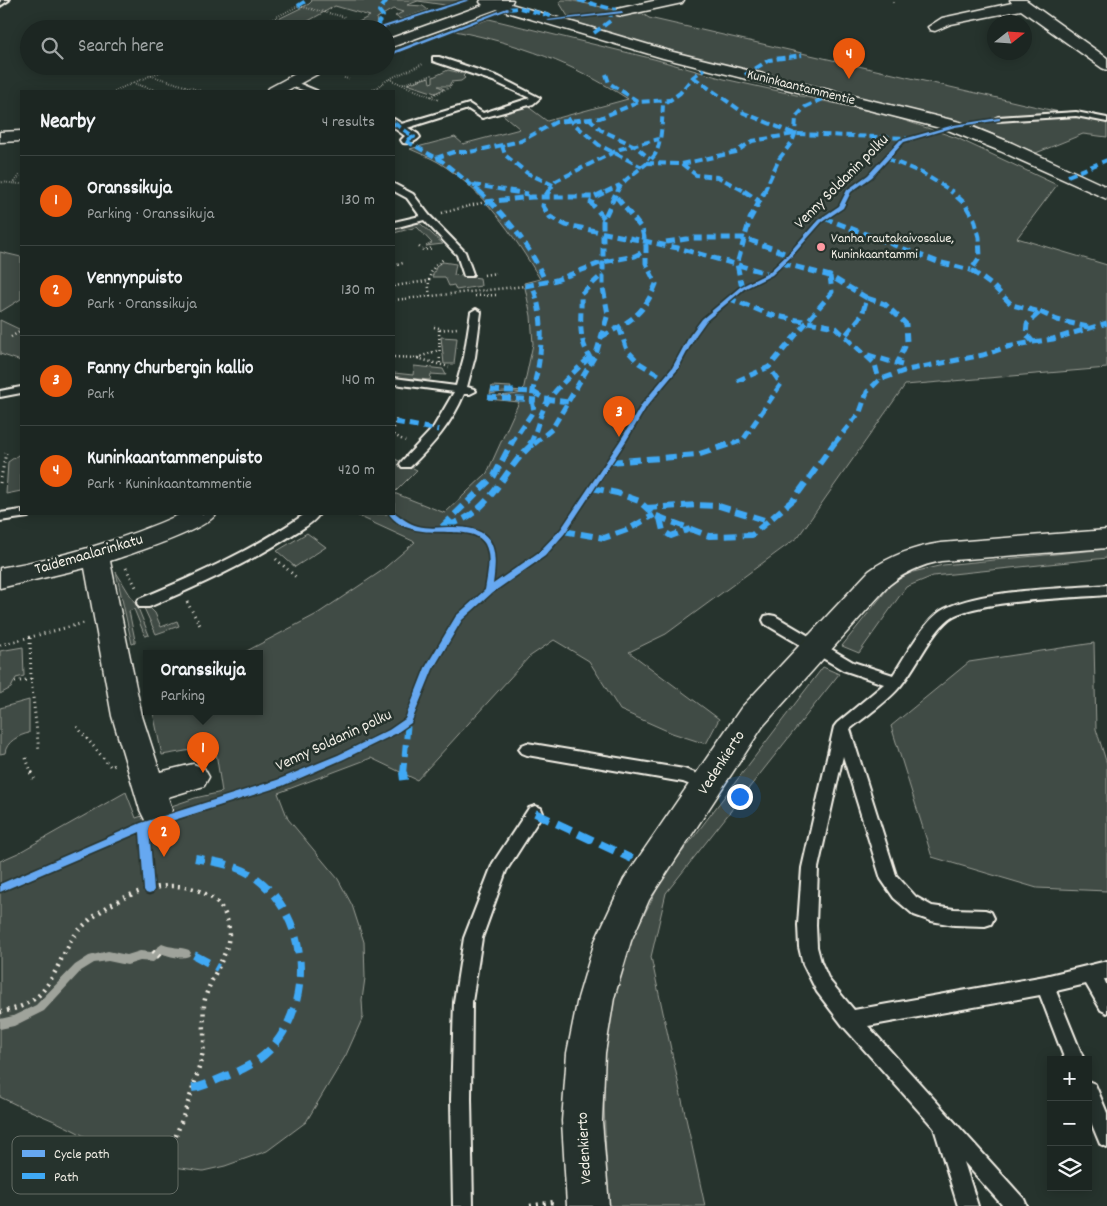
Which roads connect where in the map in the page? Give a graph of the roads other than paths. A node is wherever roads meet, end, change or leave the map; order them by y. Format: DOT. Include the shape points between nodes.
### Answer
graph roads {
  1 [pos="6,0"];
  2 [pos="677,0"];
  3 [pos="497,2"];
  4 [pos="1020,3"];
  5 [pos="0,4"];
  6 [pos="622,12"];
  7 [pos="935,27"];
  8 [pos="395,33"];
  9 [pos="395,42"];
  10 [pos="436,59"];
  11 [pos="1107,66"];
  12 [pos="313,75"];
  13 [pos="342,77"];
  14 [pos="301,88"];
  15 [pos="284,90"];
  16 [pos="998,119"];
  17 [pos="1107,120"];
  18 [pos="397,125"];
  19 [pos="20,136"];
  20 [pos="0,137"];
  21 [pos="407,140"];
  22 [pos="20,142"];
  23 [pos="0,143"];
  24 [pos="395,188"];
  25 [pos="1107,194"];
  26 [pos="426,217"];
  27 [pos="395,225"];
  28 [pos="468,274"];
  29 [pos="476,312"];
  30 [pos="395,381"];
  31 [pos="20,390"];
  32 [pos="466,391"];
  33 [pos="0,394"];
  34 [pos="406,464"];
  35 [pos="20,514"];
  36 [pos="201,515"];
  37 [pos="312,515"];
  38 [pos="0,517"];
  39 [pos="1107,539"];
  40 [pos="96,557"];
  41 [pos="0,578"];
  42 [pos="1107,590"];
  43 [pos="144,603"];
  44 [pos="770,620"];
  45 [pos="815,648"];
  46 [pos="896,682"];
  47 [pos="842,727"];
  48 [pos="527,749"];
  49 [pos="193,777"];
  50 [pos="708,785"];
  51 [pos="535,813"];
  52 [pos="986,918"];
  53 [pos="1099,972"];
  54 [pos="1045,985"];
  55 [pos="1107,1004"];
  56 [pos="850,1020"];
  57 [pos="1073,1056"];
  58 [pos="1092,1101"];
  59 [pos="941,1121"];
  60 [pos="1107,1137"];
  61 [pos="576,1203"];
  62 [pos="463,1206"];
  63 [pos="968,1206"];
  64 [pos="1017,1206"];
  1 -- 5 [label="lane"];
  2 -- 6 [label="street"];
  3 -- 8 [label="street"];
  3 -- 9 [label="street"];
  3 -- 25 [label="street, Kuninkaantammentie" via="668,55 954,126 1006,146"];
  4 -- 7 [label="street"];
  4 -- 11 [label="street"];
  10 -- 18 [label="lane" via="496,79 536,98 482,116 469,106"];
  12 -- 14 [label="street"];
  13 -- 14 [label="street"];
  14 -- 15 [label="street"];
  16 -- 17 [label="lane" via="1076,114"];
  18 -- 21 [label="street" via="414,137"];
  19 -- 20 [label="street"];
  22 -- 23 [label="street"];
  24 -- 26 [label="lane" via="410,196"];
  26 -- 27 [label="lane"];
  26 -- 28 [label="lane" via="462,254"];
  29 -- 32 [label="lane"];
  30 -- 32 [label="lane"];
  31 -- 33 [label="lane"];
  32 -- 34 [label="lane" via="424,449"];
  35 -- 38 [label="lane"];
  36 -- 40 [label="street, Taidemaalarinkatu"];
  37 -- 43 [label="lane" via="263,546"];
  39 -- 45 [label="street, Vedenkierto" via="917,556 896,565 879,578"];
  40 -- 41 [label="street, Taidemaalarinkatu"];
  40 -- 49 [label="street" via="127,716 154,799"];
  42 -- 46 [label="lane" via="990,600 964,606 945,615 932,629"];
  44 -- 45 [label="lane"];
  45 -- 46 [label="lane" via="848,666"];
  45 -- 50 [label="street, Vedenkierto" via="752,717"];
  46 -- 47 [label="lane"];
  47 -- 52 [label="lane" via="889,878 901,895 916,908 933,915"];
  47 -- 56 [label="lane" via="810,868 807,925 812,964 823,986"];
  48 -- 50 [label="lane" via="684,776"];
  50 -- 61 [label="street, Vedenkierto" via="636,890 613,941 596,998 586,1053"];
  51 -- 62 [label="lane" via="499,868 473,938 463,1002"];
  53 -- 54 [label="lane"];
  53 -- 55 [label="lane"];
  54 -- 56 [label="lane"];
  54 -- 57 [label="lane"];
  56 -- 59 [label="lane"];
  58 -- 60 [label="lane"];
  59 -- 63 [label="lane"];
  59 -- 64 [label="lane"];
}
